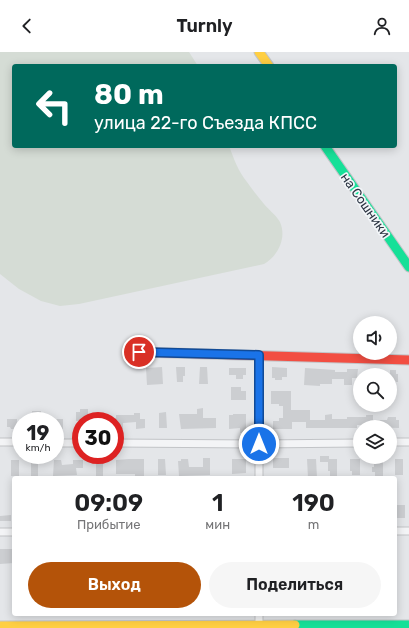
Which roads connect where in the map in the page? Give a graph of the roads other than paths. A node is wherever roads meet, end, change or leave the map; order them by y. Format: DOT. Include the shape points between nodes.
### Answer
graph roads {
  1 [pos="259,52"];
  2 [pos="268,64"];
  3 [pos="326,148"];
  4 [pos="408,265"];
  5 [pos="139,352"];
  6 [pos="259,355"];
  7 [pos="409,360"];
  8 [pos="0,442"];
  9 [pos="12,442"];
  10 [pos="397,442"];
  11 [pos="409,442"];
  12 [pos="124,443"];
  13 [pos="353,443"];
  14 [pos="259,444"];
  15 [pos="259,476"];
  16 [pos="397,531"];
  17 [pos="409,531"];
  18 [pos="0,532"];
  19 [pos="12,532"];
  20 [pos="259,616"];
  21 [pos="409,625"];
  22 [pos="0,626"];
  23 [pos="259,627"];
  1 -- 2 [label="street"];
  3 -- 4 [label="street, на Сошники"];
  5 -- 6 [label="street"];
  6 -- 7 [label="street"];
  6 -- 14 [label="street"];
  8 -- 9 [label="street"];
  10 -- 11 [label="street"];
  12 -- 14 [label="street"];
  13 -- 14 [label="street"];
  14 -- 15 [label="street"];
  16 -- 17 [label="street"];
  18 -- 19 [label="street"];
  20 -- 23 [label="street"];
  21 -- 23 [label="street"];
  22 -- 23 [label="street"];
}
